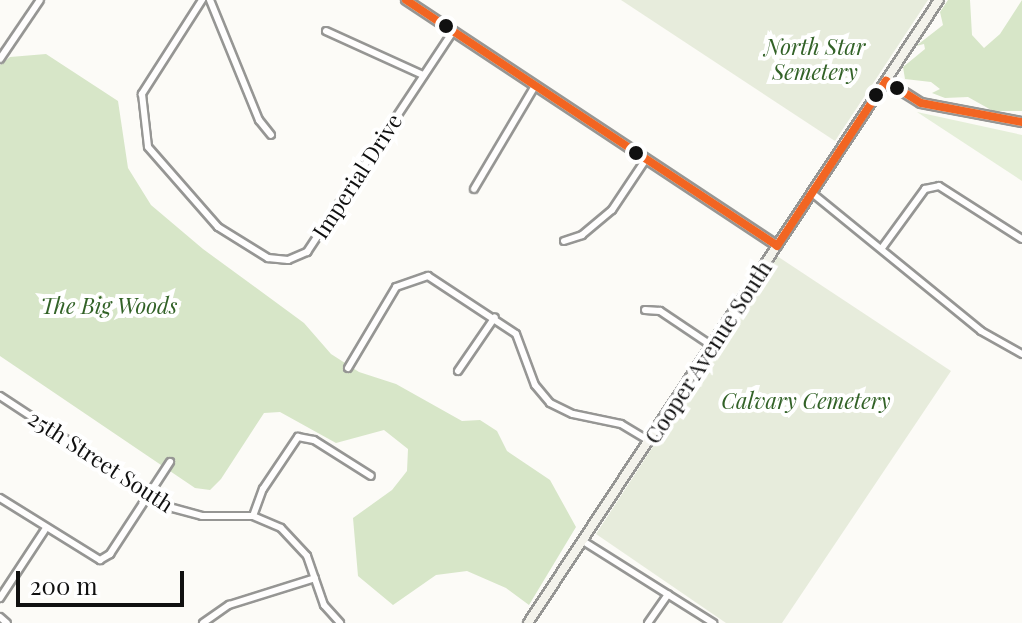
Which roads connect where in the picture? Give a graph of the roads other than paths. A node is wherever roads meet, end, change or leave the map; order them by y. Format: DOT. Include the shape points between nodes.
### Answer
graph roads {
  1 [pos="40,0"];
  2 [pos="202,0"];
  3 [pos="210,0"];
  4 [pos="406,0"];
  5 [pos="939,0"];
  6 [pos="326,31"];
  7 [pos="453,31"];
  8 [pos="0,59"];
  9 [pos="423,75"];
  10 [pos="886,81"];
  11 [pos="535,86"];
  12 [pos="1022,122"];
  13 [pos="271,135"];
  14 [pos="646,159"];
  15 [pos="474,189"];
  16 [pos="812,193"];
  17 [pos="1022,239"];
  18 [pos="564,241"];
  19 [pos="777,246"];
  20 [pos="882,248"];
  21 [pos="413,265"];
  22 [pos="412,277"];
  23 [pos="645,310"];
  24 [pos="495,317"];
  25 [pos="712,346"];
  26 [pos="1022,354"];
  27 [pos="348,368"];
  28 [pos="458,371"];
  29 [pos="0,396"];
  30 [pos="649,441"];
  31 [pos="170,462"];
  32 [pos="371,476"];
  33 [pos="149,495"];
  34 [pos="0,498"];
  35 [pos="253,516"];
  36 [pos="46,528"];
  37 [pos="583,541"];
  38 [pos="315,578"];
  39 [pos="668,594"];
  40 [pos="0,598"];
  41 [pos="0,617"];
  42 [pos="7,623"];
  43 [pos="203,623"];
  44 [pos="340,623"];
  45 [pos="528,623"];
  46 [pos="648,623"];
  47 [pos="713,623"];
  1 -- 8 [label="street"];
  2 -- 9 [label="street, Imperial Drive" via="142,94 148,147 218,227 268,258 288,260 307,252"];
  3 -- 13 [label="street" via="259,120"];
  4 -- 7 [label="street"];
  5 -- 10 [label="street, Cooper Avenue South"];
  6 -- 9 [label="street"];
  7 -- 9 [label="street, Imperial Drive"];
  7 -- 11 [label="street"];
  10 -- 12 [label="street" via="921,103"];
  10 -- 16 [label="street, Cooper Avenue South"];
  11 -- 14 [label="street"];
  11 -- 15 [label="street"];
  14 -- 18 [label="street" via="612,210 582,235"];
  14 -- 19 [label="street"];
  16 -- 19 [label="street, Cooper Avenue South"];
  16 -- 20 [label="street"];
  17 -- 20 [label="street" via="939,186 925,189"];
  19 -- 25 [label="street, Cooper Avenue South"];
  20 -- 26 [label="street" via="981,331"];
  21 -- 22 [label="street"];
  22 -- 24 [label="street" via="438,280"];
  22 -- 27 [label="street" via="392,292"];
  23 -- 25 [label="street" via="660,311"];
  24 -- 28 [label="street"];
  24 -- 30 [label="street" via="516,334 535,385 550,403 566,412 621,424"];
  25 -- 30 [label="street, Cooper Avenue South"];
  29 -- 33 [label="street, 25th Street South"];
  30 -- 37 [label="street, Cooper Avenue South"];
  31 -- 33 [label="street"];
  32 -- 35 [label="street" via="314,440 298,437 263,489"];
  33 -- 35 [label="street, 25th Street South" via="192,515"];
  33 -- 36 [label="street" via="106,558 83,552"];
  34 -- 36 [label="street"];
  35 -- 38 [label="street, 25th Street South" via="288,534 307,556"];
  36 -- 40 [label="street"];
  37 -- 39 [label="street"];
  37 -- 45 [label="street, Cooper Avenue South"];
  38 -- 43 [label="street" via="229,605"];
  38 -- 44 [label="street, 25th Street South" via="324,605"];
  39 -- 46 [label="street"];
  39 -- 47 [label="street"];
  41 -- 42 [label="street"];
}
